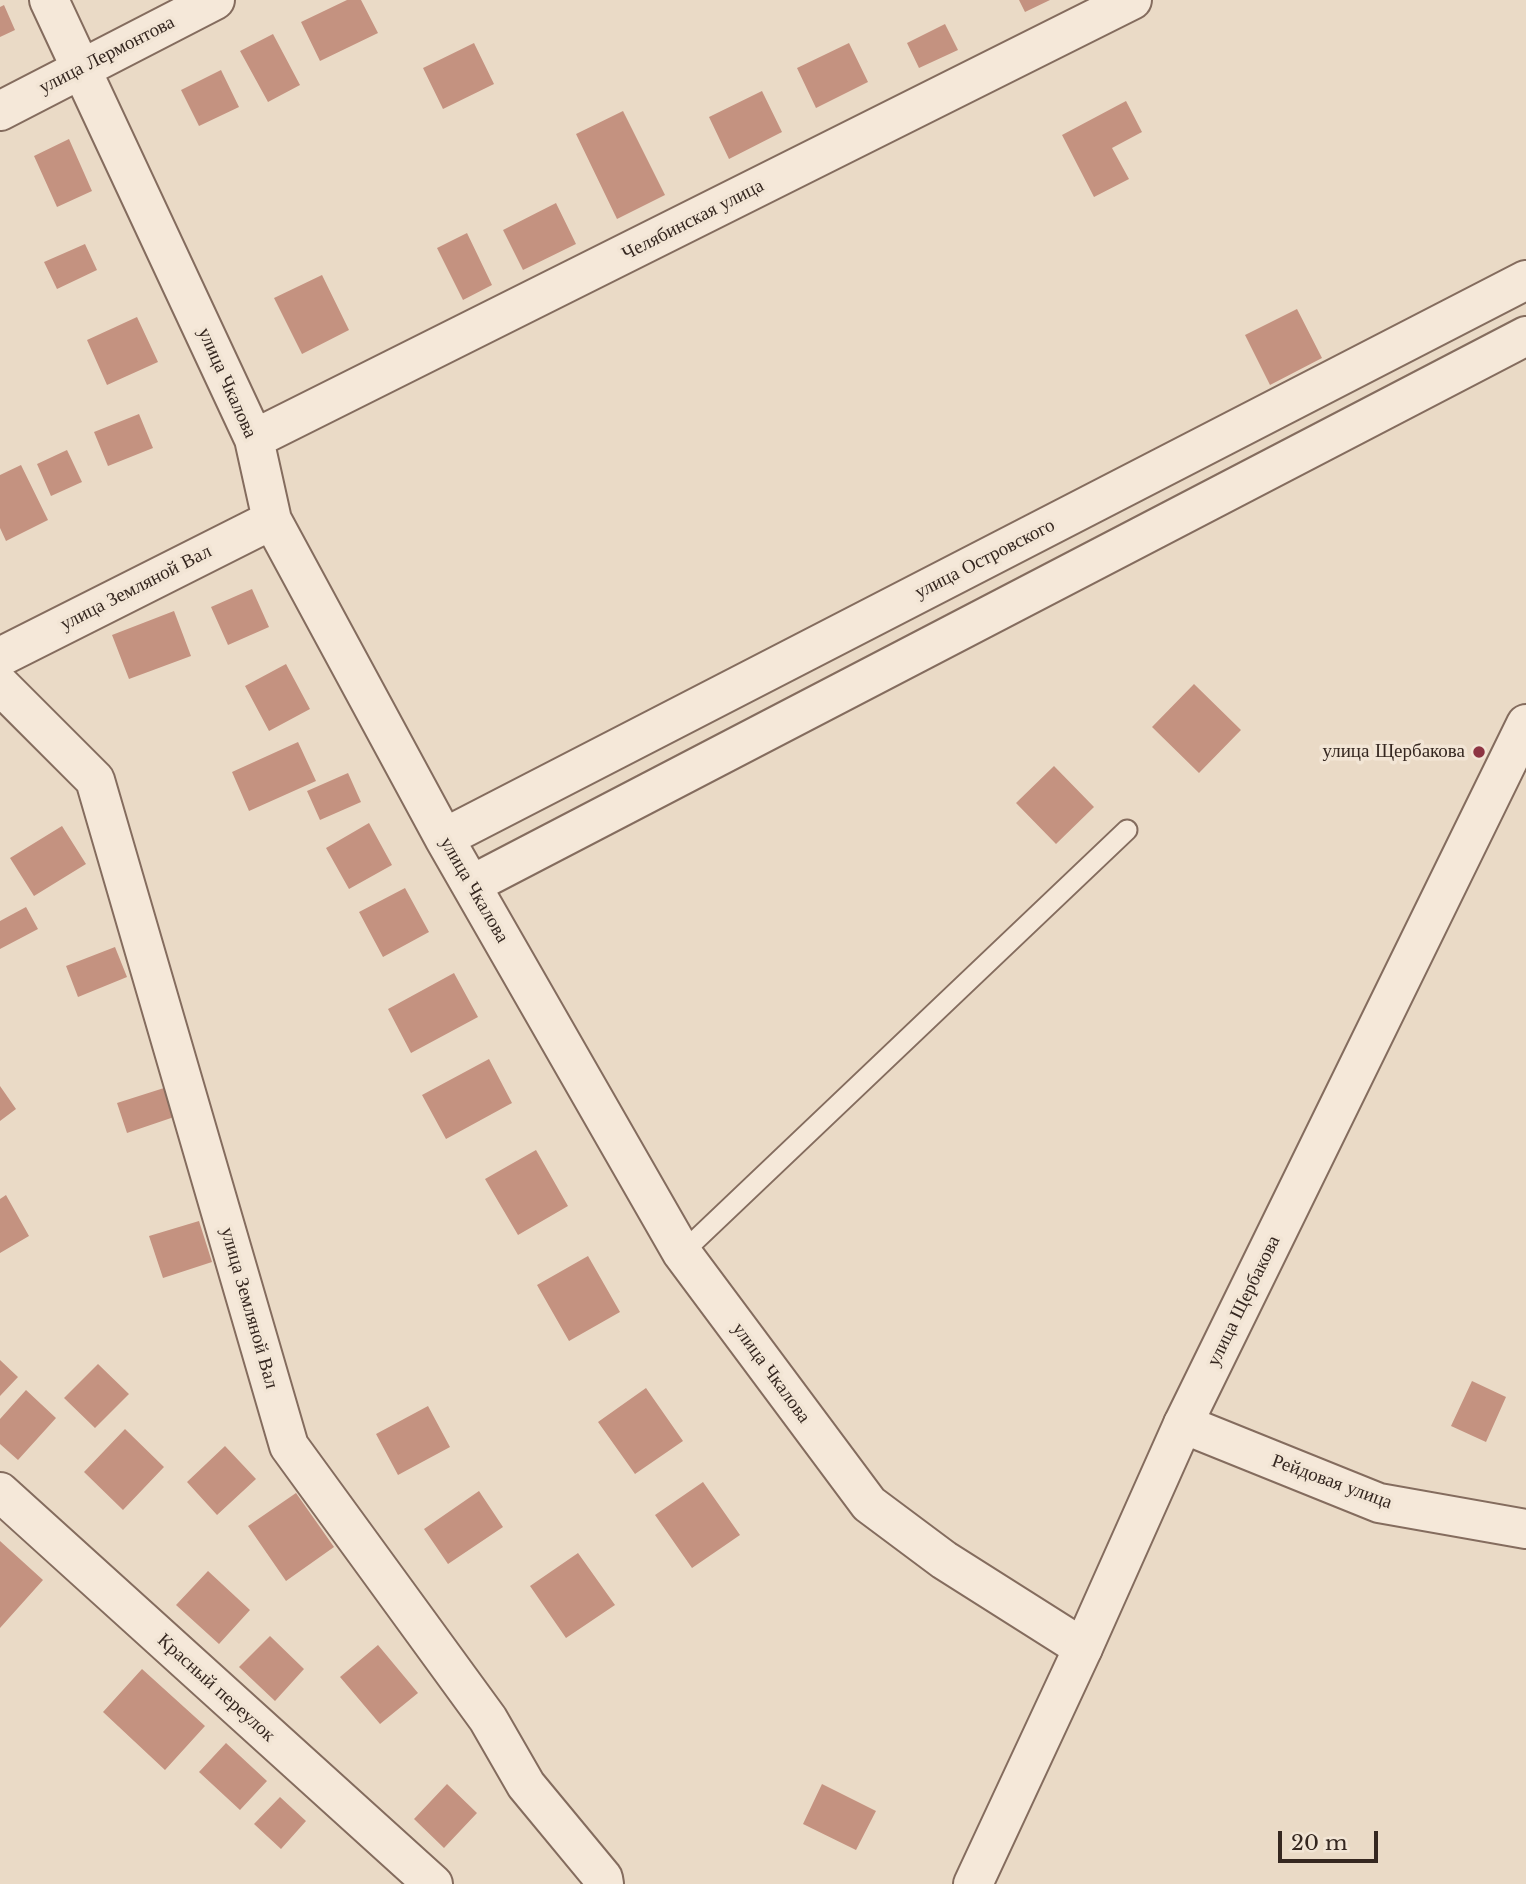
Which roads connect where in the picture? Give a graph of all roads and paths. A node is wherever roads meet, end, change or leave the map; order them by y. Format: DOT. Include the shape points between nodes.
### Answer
graph roads {
  1 [pos="49,0"];
  2 [pos="215,0"];
  3 [pos="1132,0"];
  4 [pos="81,68"];
  5 [pos="0,111"];
  6 [pos="1526,280"];
  7 [pos="1526,336"];
  8 [pos="254,439"];
  9 [pos="272,520"];
  10 [pos="0,657"];
  11 [pos="0,685"];
  12 [pos="1526,724"];
  13 [pos="1127,830"];
  14 [pos="444,838"];
  15 [pos="471,885"];
  16 [pos="682,1253"];
  17 [pos="1184,1424"];
  18 [pos="0,1492"];
  19 [pos="1526,1529"];
  20 [pos="1083,1648"];
  21 [pos="433,1884"];
  22 [pos="604,1884"];
  23 [pos="973,1884"];
  1 -- 4 [label="street, улица Чкалова"];
  2 -- 4 [label="street, улица Лермонтова"];
  3 -- 8 [label="street, Челябинская улица"];
  4 -- 5 [label="street, улица Лермонтова"];
  4 -- 8 [label="street, улица Чкалова"];
  6 -- 14 [label="street, улица Островского"];
  7 -- 15 [label="street"];
  8 -- 9 [label="street, улица Чкалова"];
  9 -- 10 [label="street, улица Земляной Вал"];
  9 -- 14 [label="street, улица Чкалова"];
  11 -- 22 [label="street, улица Земляной Вал" via="95,780 289,1446 488,1719 526,1785"];
  12 -- 17 [label="street, улица Щербакова"];
  13 -- 16 [label="lane"];
  14 -- 15 [label="street, улица Чкалова"];
  15 -- 16 [label="street, улица Чкалова"];
  16 -- 20 [label="street, улица Чкалова" via="869,1504 944,1560"];
  17 -- 19 [label="street, Рейдовая улица" via="1379,1503"];
  17 -- 20 [label="street, улица Щербакова"];
  18 -- 21 [label="street, Красный переулок"];
  20 -- 23 [label="street, улица Щербакова"];
}
